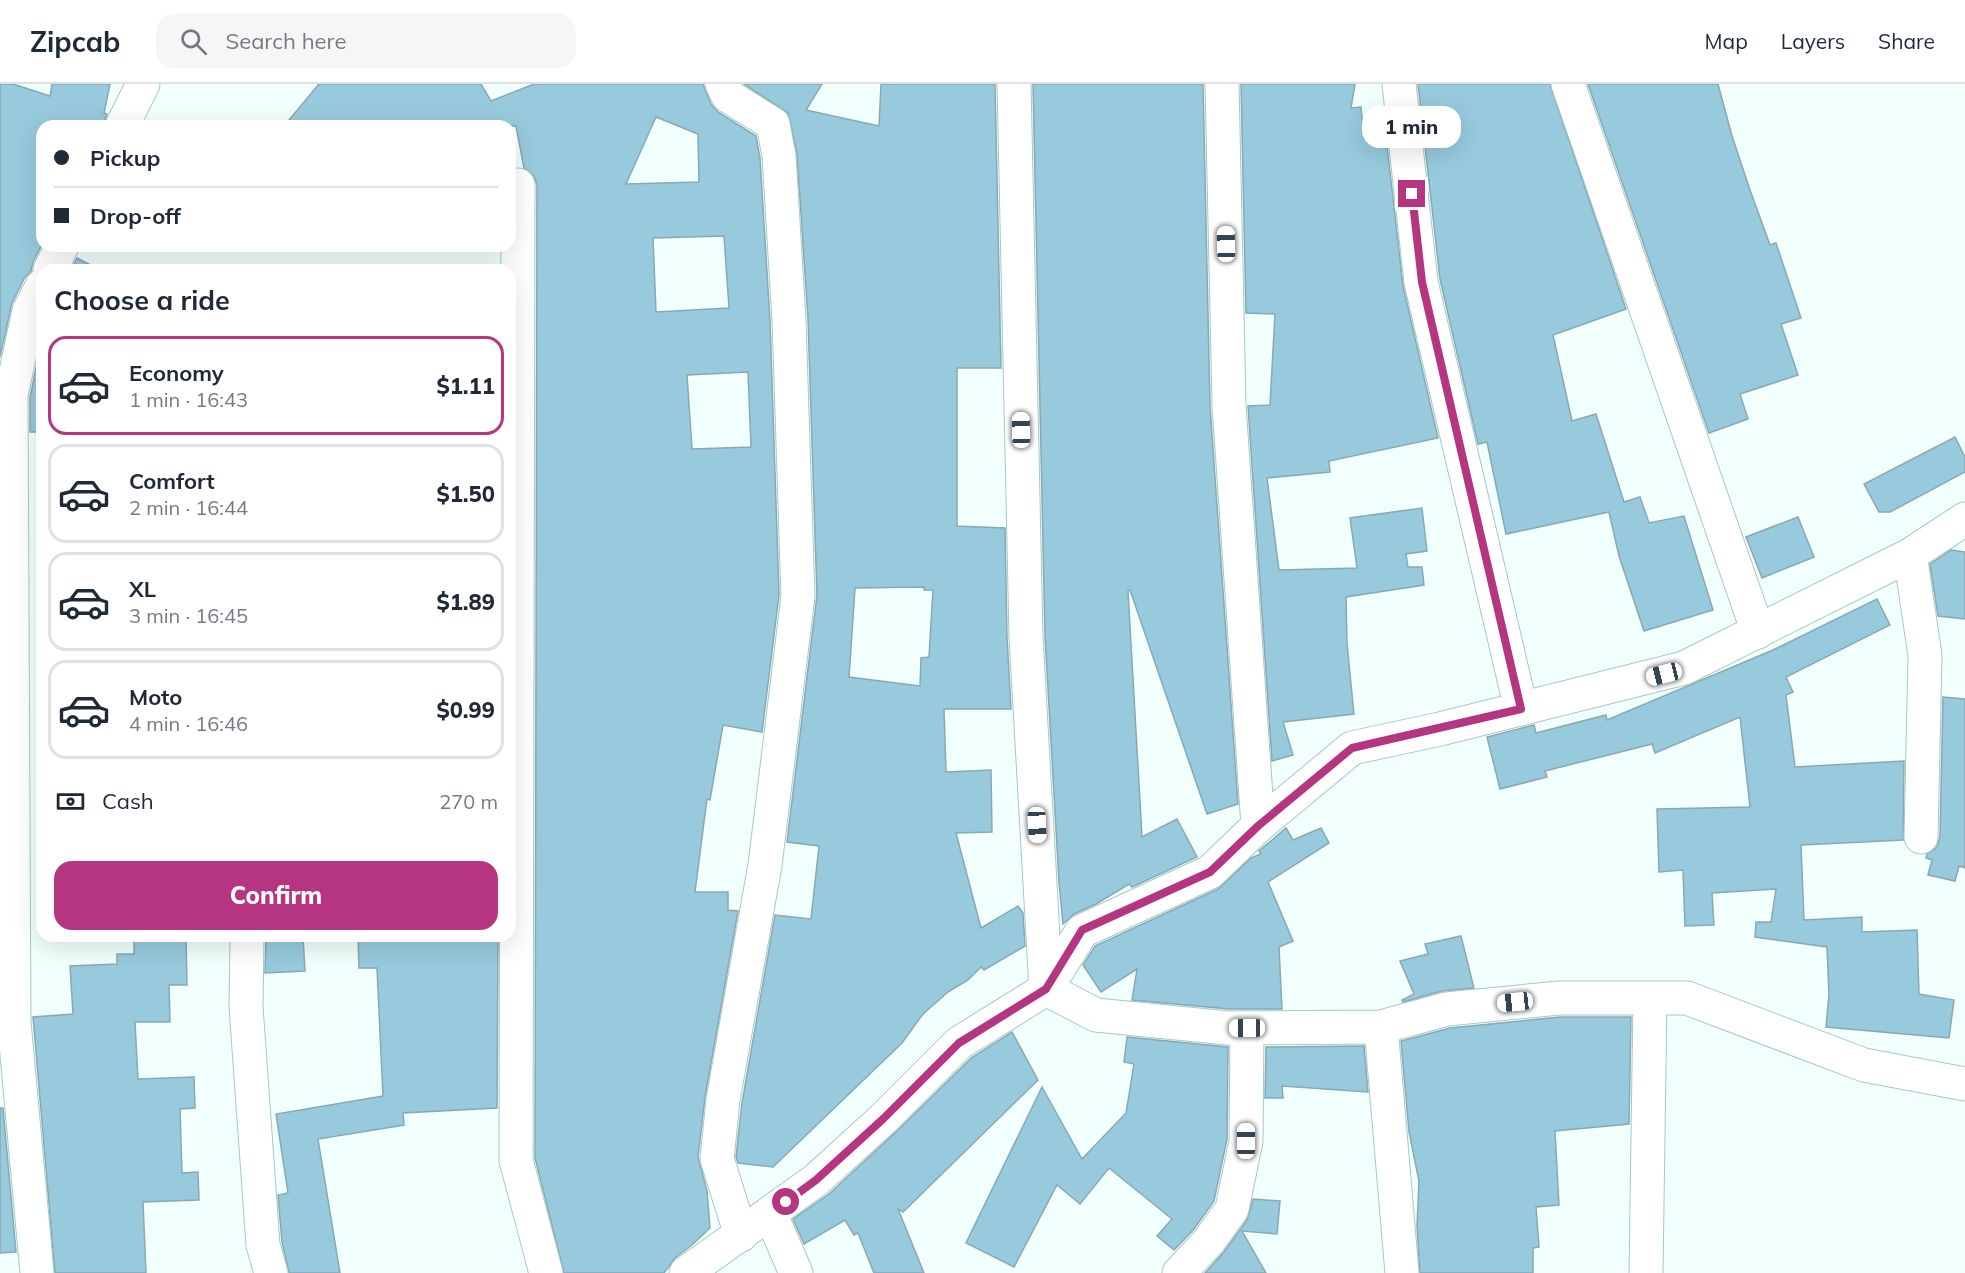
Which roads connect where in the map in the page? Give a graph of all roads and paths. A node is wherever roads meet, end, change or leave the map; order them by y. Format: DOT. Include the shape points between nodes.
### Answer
graph roads {
  1 [pos="143,84"];
  2 [pos="722,84"];
  3 [pos="1014,84"];
  4 [pos="1222,84"];
  5 [pos="1399,84"];
  6 [pos="1568,84"];
  7 [pos="125,120"];
  8 [pos="518,185"];
  9 [pos="36,298"];
  10 [pos="1965,519"];
  11 [pos="1910,555"];
  12 [pos="1758,632"];
  13 [pos="1521,709"];
  14 [pos="1258,826"];
  15 [pos="1921,837"];
  16 [pos="247,942"];
  17 [pos="1046,989"];
  18 [pos="1650,999"];
  19 [pos="1381,1027"];
  20 [pos="1247,1028"];
  21 [pos="1965,1084"];
  22 [pos="771,1213"];
  23 [pos="741,1235"];
  24 [pos="37,1273"];
  25 [pos="271,1273"];
  26 [pos="546,1273"];
  27 [pos="686,1273"];
  28 [pos="796,1273"];
  29 [pos="1179,1273"];
  30 [pos="1402,1273"];
  31 [pos="1646,1273"];
  1 -- 7 [label="street"];
  2 -- 23 [label="street" via="728,96 773,124 779,156 798,596 765,865 723,1100 717,1160"];
  3 -- 17 [label="street" via="1026,637"];
  4 -- 14 [label="street" via="1229,405"];
  5 -- 13 [label="street" via="1422,282"];
  6 -- 12 [label="street"];
  8 -- 26 [label="street" via="516,1160"];
  9 -- 24 [label="street" via="29,311 11,395 14,1022"];
  10 -- 11 [label="street"];
  11 -- 12 [label="street"];
  11 -- 15 [label="street" via="1925,655"];
  12 -- 13 [label="street" via="1684,668"];
  13 -- 14 [label="street" via="1352,748"];
  14 -- 17 [label="street" via="1210,872 1082,930"];
  16 -- 25 [label="street" via="246,1007 263,1245"];
  17 -- 20 [label="street" via="1096,1015"];
  17 -- 22 [label="street" via="959,1043 883,1119"];
  18 -- 19 [label="street" via="1559,998 1447,1009"];
  18 -- 21 [label="street" via="1687,998 1864,1065"];
  18 -- 31 [label="street"];
  19 -- 20 [label="street"];
  19 -- 30 [label="street"];
  20 -- 29 [label="street" via="1246,1141 1232,1209"];
  22 -- 23 [label="street"];
  22 -- 28 [label="street"];
  23 -- 27 [label="street"];
}
